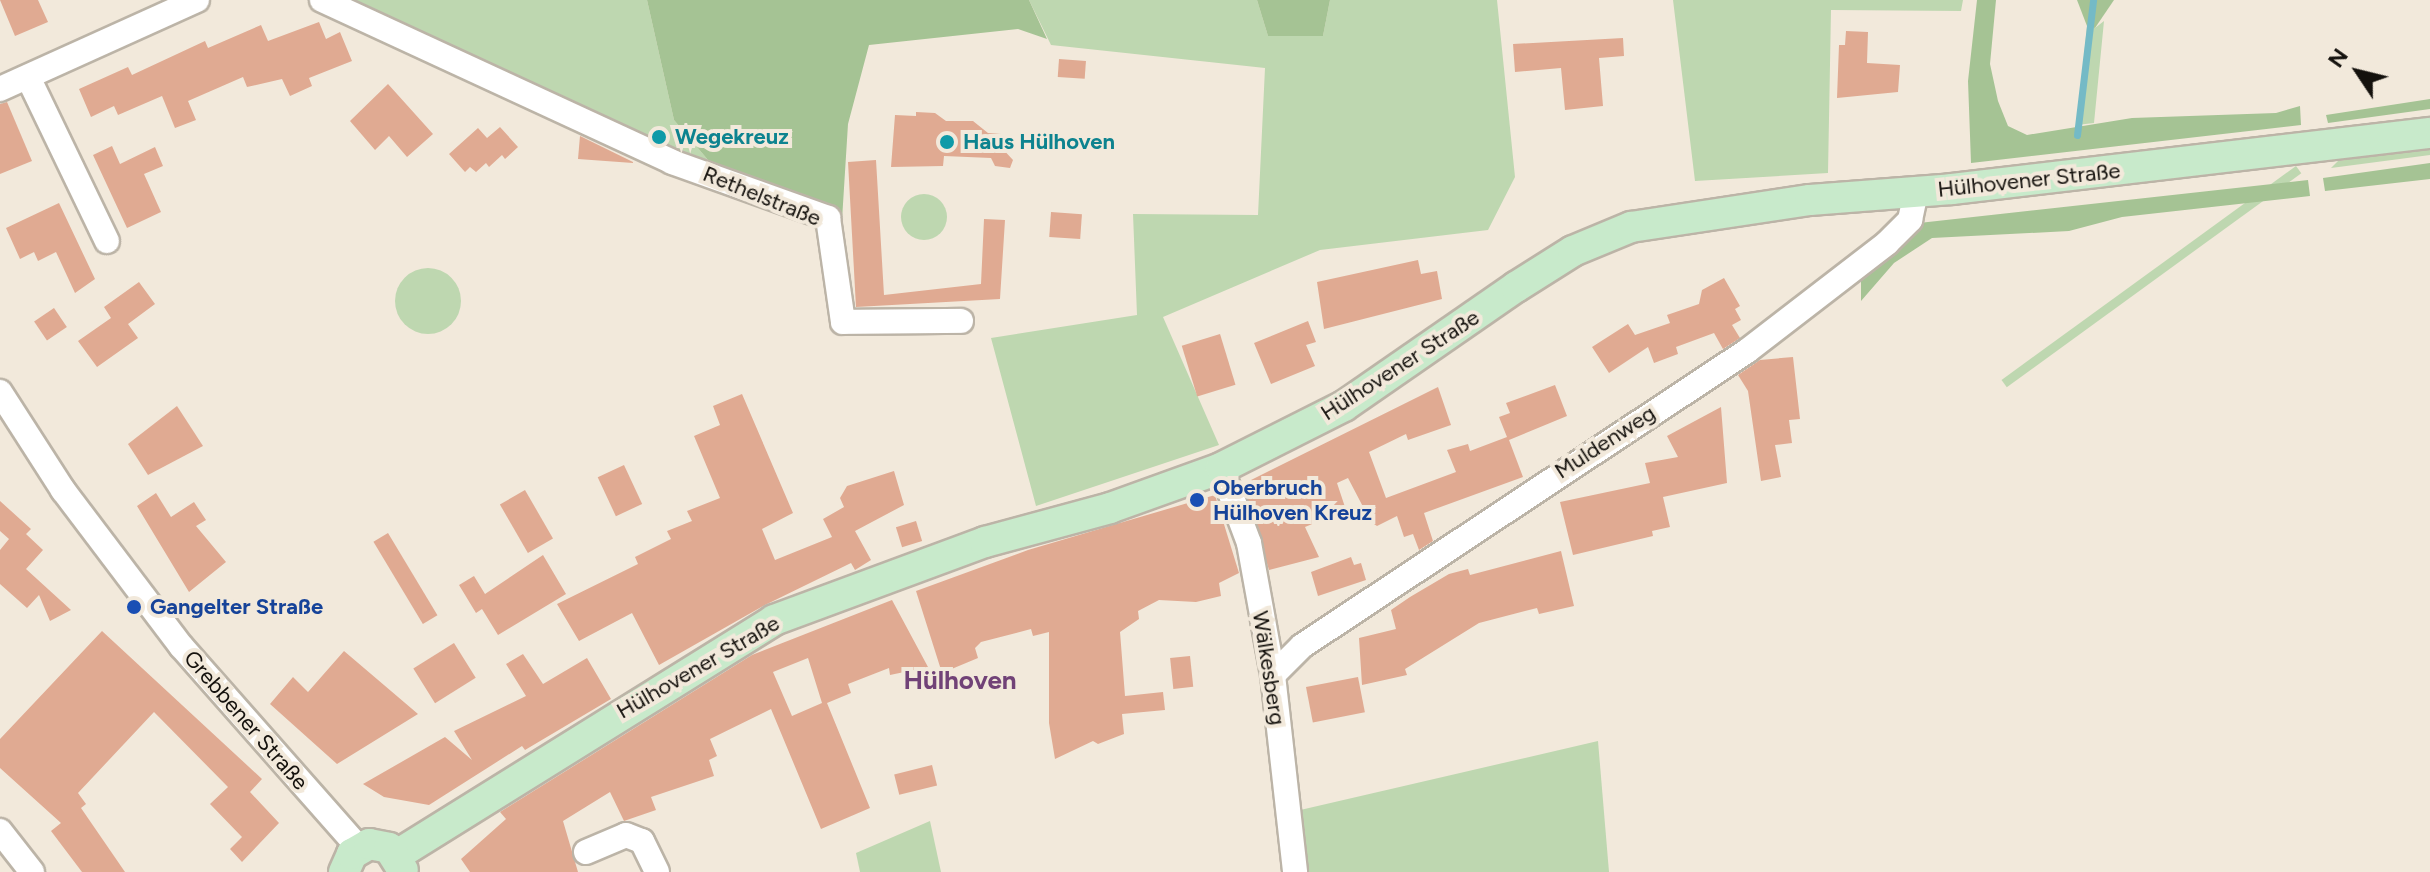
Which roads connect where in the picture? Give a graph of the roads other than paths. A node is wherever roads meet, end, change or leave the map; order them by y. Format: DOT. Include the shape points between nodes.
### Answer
graph roads {
  1 [pos="197,0"];
  2 [pos="322,0"];
  3 [pos="28,77"];
  4 [pos="0,89"];
  5 [pos="2430,133"];
  6 [pos="1916,192"];
  7 [pos="107,241"];
  8 [pos="961,321"];
  9 [pos="0,392"];
  10 [pos="1221,468"];
  11 [pos="1273,675"];
  12 [pos="0,831"];
  13 [pos="586,852"];
  14 [pos="351,860"];
  15 [pos="400,863"];
  16 [pos="32,872"];
  17 [pos="657,872"];
  18 [pos="1295,872"];
  1 -- 3 [label="street"];
  2 -- 8 [label="street, Rethelstraße" via="672,162 828,218 843,322"];
  3 -- 4 [label="street"];
  3 -- 7 [label="street"];
  5 -- 6 [label="main road, Hülhovener Straße"];
  6 -- 10 [label="main road, Hülhovener Straße" via="1697,213 1631,227 1539,272 1344,406"];
  6 -- 11 [label="street, Muldenweg" via="1910,220 1887,243 1747,351 1302,646"];
  9 -- 14 [label="street, Grebbener Straße" via="63,490"];
  10 -- 11 [label="street, Wälkesberg" via="1249,543"];
  10 -- 15 [label="main road, Hülhovener Straße" via="1110,508 985,542 774,620"];
  11 -- 18 [label="street, Wälkesberg"];
  12 -- 16 [label="street"];
  13 -- 17 [label="street" via="626,835 642,841"];
  14 -- 15 [label="main road" via="379,844"];
}
